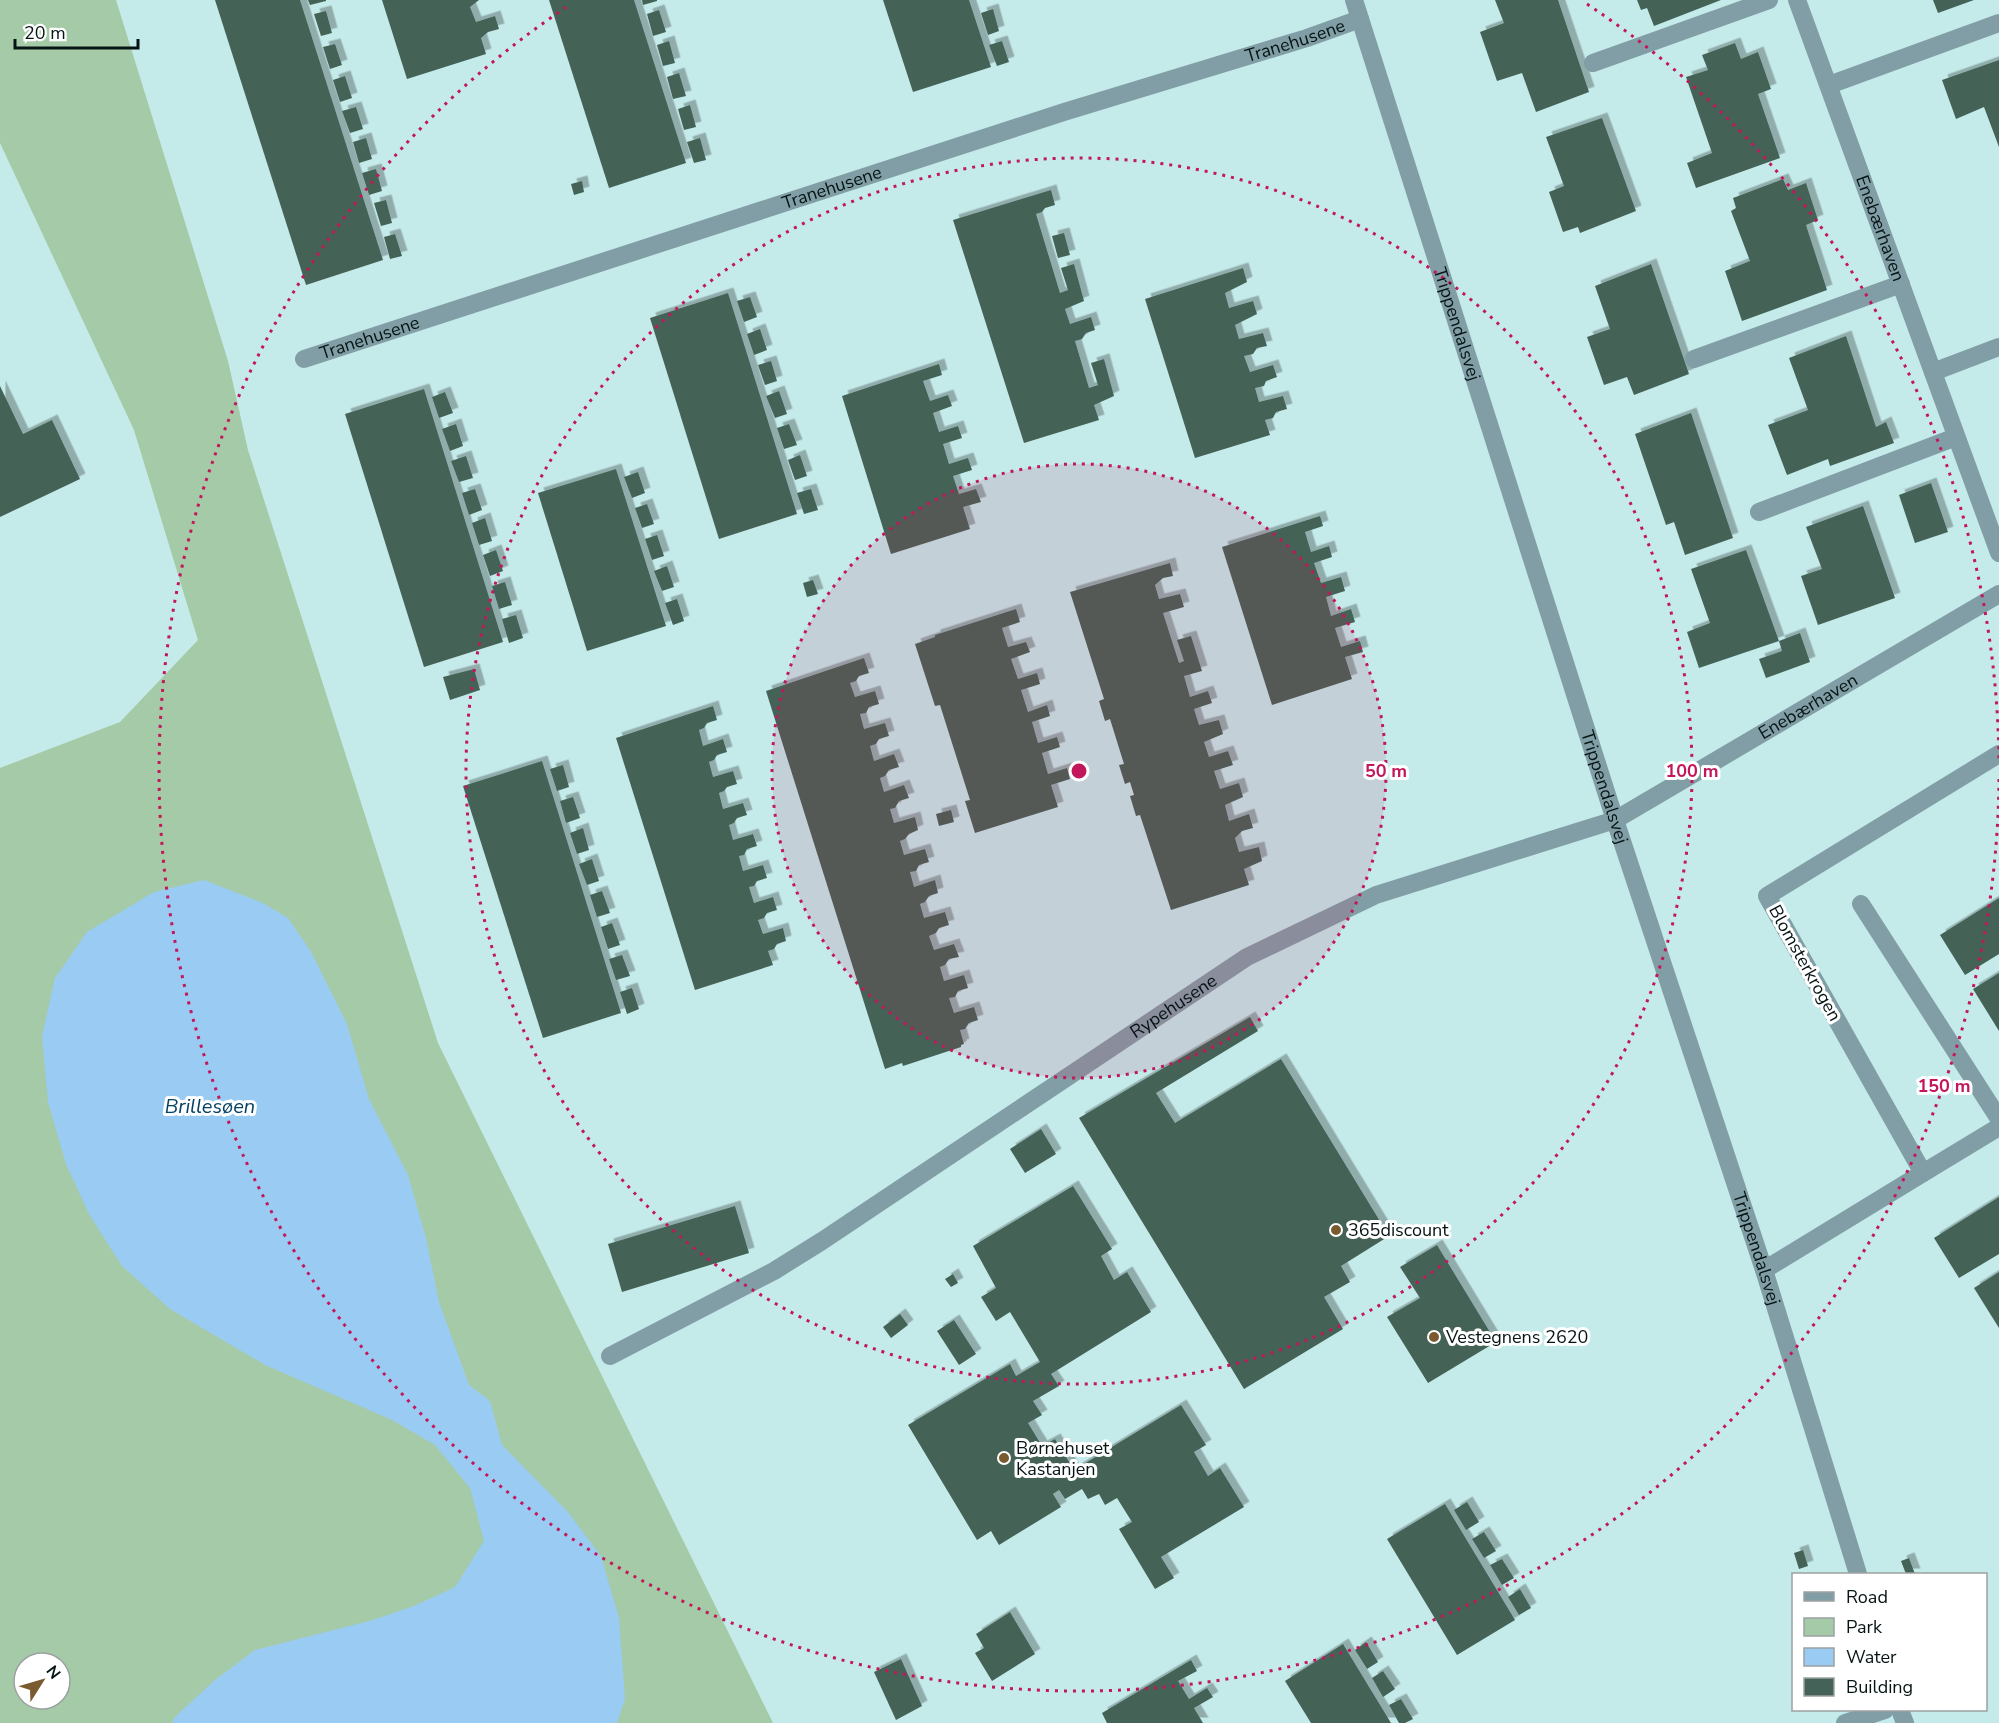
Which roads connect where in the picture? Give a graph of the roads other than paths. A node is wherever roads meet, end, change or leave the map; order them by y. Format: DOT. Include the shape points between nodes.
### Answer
graph roads {
  1 [pos="1354,0"];
  2 [pos="1769,0"];
  3 [pos="1797,0"];
  4 [pos="1360,20"];
  5 [pos="1999,23"];
  6 [pos="1593,63"];
  7 [pos="1829,85"];
  8 [pos="1901,284"];
  9 [pos="1999,347"];
  10 [pos="1694,358"];
  11 [pos="304,359"];
  12 [pos="1933,372"];
  13 [pos="1956,437"];
  14 [pos="1759,512"];
  15 [pos="1999,553"];
  16 [pos="1999,594"];
  17 [pos="1999,754"];
  18 [pos="1615,820"];
  19 [pos="1861,904"];
  20 [pos="1999,1119"];
  21 [pos="1999,1127"];
  22 [pos="1923,1173"];
  23 [pos="1764,1270"];
  24 [pos="610,1356"];
  25 [pos="1857,1573"];
  26 [pos="1881,1711"];
  27 [pos="1846,1723"];
  1 -- 4 [label="street, Trippendalsvej"];
  2 -- 6 [label="street"];
  3 -- 7 [label="street, Enebærhaven"];
  4 -- 11 [label="street, Tranehusene"];
  4 -- 18 [label="street, Trippendalsvej"];
  5 -- 7 [label="street"];
  7 -- 8 [label="street, Enebærhaven"];
  8 -- 10 [label="street"];
  8 -- 12 [label="street, Enebærhaven"];
  9 -- 12 [label="street"];
  12 -- 13 [label="street, Enebærhaven"];
  13 -- 14 [label="street"];
  13 -- 15 [label="street, Enebærhaven"];
  16 -- 18 [label="street, Enebærhaven"];
  17 -- 22 [label="street, Blomsterkrogen" via="1767,896"];
  18 -- 23 [label="street, Trippendalsvej"];
  18 -- 24 [label="street, Rypehusene" via="1376,895 1247,957 822,1241 774,1271"];
  19 -- 20 [label="street"];
  21 -- 22 [label="street"];
  22 -- 23 [label="street"];
  23 -- 25 [label="street, Trippendalsvej"];
  26 -- 27 [label="street"];
}
